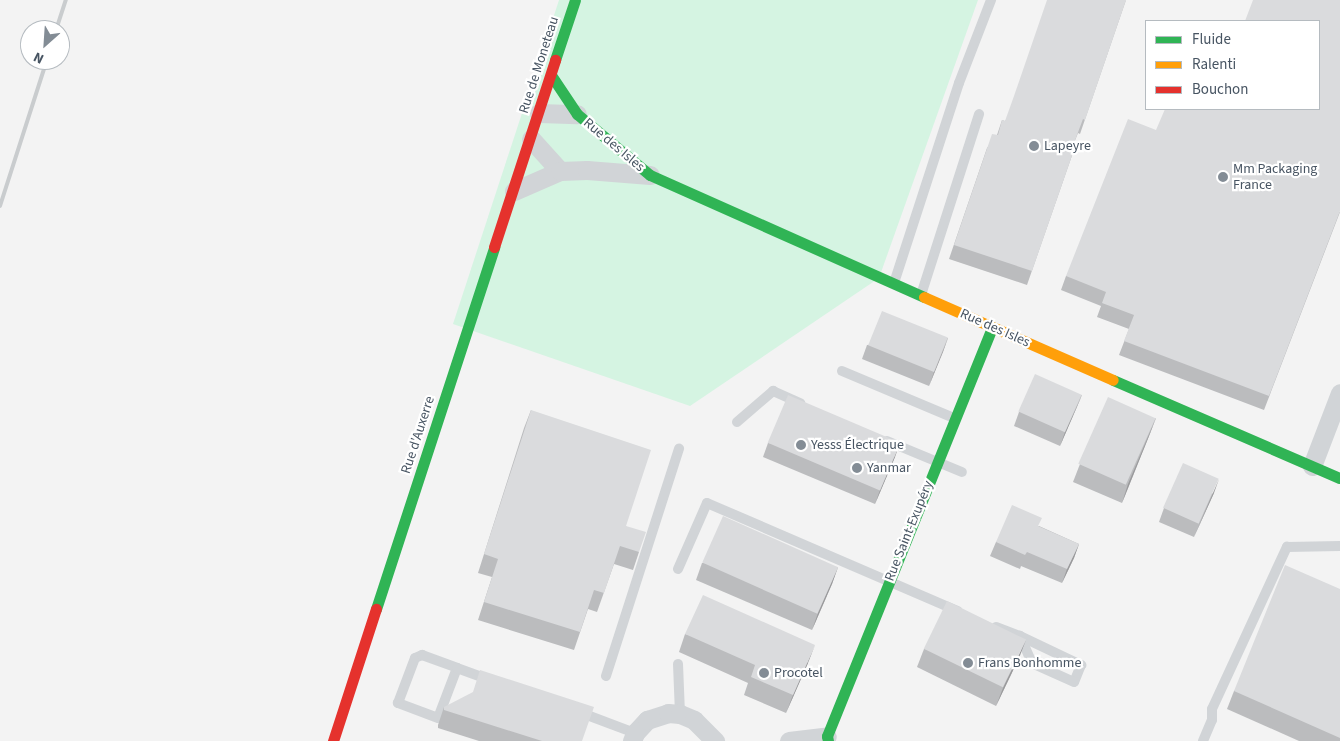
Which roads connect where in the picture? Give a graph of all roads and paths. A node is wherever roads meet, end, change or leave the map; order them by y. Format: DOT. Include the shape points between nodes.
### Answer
graph roads {
  1 [pos="576,0"];
  2 [pos="991,0"];
  3 [pos="552,75"];
  4 [pos="539,113"];
  5 [pos="577,114"];
  6 [pos="978,114"];
  7 [pos="531,139"];
  8 [pos="560,171"];
  9 [pos="650,175"];
  10 [pos="514,191"];
  11 [pos="894,284"];
  12 [pos="921,296"];
  13 [pos="992,327"];
  14 [pos="842,371"];
  15 [pos="1340,393"];
  16 [pos="809,407"];
  17 [pos="955,419"];
  18 [pos="737,422"];
  19 [pos="873,435"];
  20 [pos="680,448"];
  21 [pos="937,463"];
  22 [pos="1312,466"];
  23 [pos="962,472"];
  24 [pos="1340,478"];
  25 [pos="1340,546"];
  26 [pos="678,569"];
  27 [pos="889,582"];
  28 [pos="968,615"];
  29 [pos="985,622"];
  30 [pos="1020,636"];
  31 [pos="678,664"];
  32 [pos="457,668"];
  33 [pos="606,676"];
  34 [pos="504,685"];
  35 [pos="569,709"];
  36 [pos="680,714"];
  37 [pos="633,737"];
  38 [pos="827,738"];
  39 [pos="333,741"];
  40 [pos="715,741"];
  41 [pos="789,741"];
  42 [pos="1203,741"];
  1 -- 3 [label="street, Rue de Moneteau"];
  2 -- 11 [label="lane" via="959,83"];
  3 -- 4 [label="street, Rue de Moneteau"];
  3 -- 5 [label="street, Rue des Isles"];
  4 -- 5 [label="street, Rue des Isles"];
  4 -- 7 [label="street, Rue de Moneteau"];
  5 -- 9 [label="street, Rue des Isles"];
  6 -- 12 [label="lane"];
  7 -- 8 [label="street"];
  7 -- 10 [label="street, Rue d'Auxerre"];
  8 -- 9 [label="street, Rue des Isles"];
  8 -- 10 [label="street, Rue des Isles"];
  9 -- 11 [label="street, Rue des Isles"];
  10 -- 39 [label="street, Rue d'Auxerre"];
  11 -- 12 [label="street, Rue des Isles"];
  12 -- 13 [label="street, Rue des Isles"];
  13 -- 17 [label="street, Rue Saint-Exupéry"];
  13 -- 22 [label="street, Rue des Isles"];
  14 -- 17 [label="lane"];
  15 -- 22 [label="street"];
  16 -- 18 [label="lane" via="773,391"];
  17 -- 21 [label="street, Rue Saint-Exupéry"];
  19 -- 21 [label="lane"];
  20 -- 33 [label="lane"];
  21 -- 23 [label="lane"];
  21 -- 27 [label="street, Rue Saint-Exupéry"];
  22 -- 24 [label="street, Rue des Isles"];
  25 -- 42 [label="lane" via="1287,547 1212,709 1212,720"];
  26 -- 27 [label="lane" via="707,503"];
  27 -- 28 [label="lane"];
  27 -- 38 [label="street, Rue Saint-Exupéry"];
  29 -- 30 [label="lane"];
  30 -- 30 [label="lane" via="1032,663 1074,682 1081,665"];
  31 -- 36 [label="lane"];
  32 -- 32 [label="lane" via="422,655 414,658 398,703 438,718"];
  32 -- 34 [label="lane"];
  35 -- 37 [label="lane"];
  36 -- 37 [label="street" via="655,716 640,726"];
  36 -- 40 [label="street" via="694,720"];
  38 -- 41 [label="street, Rue Saint-Exupéry"];
}
